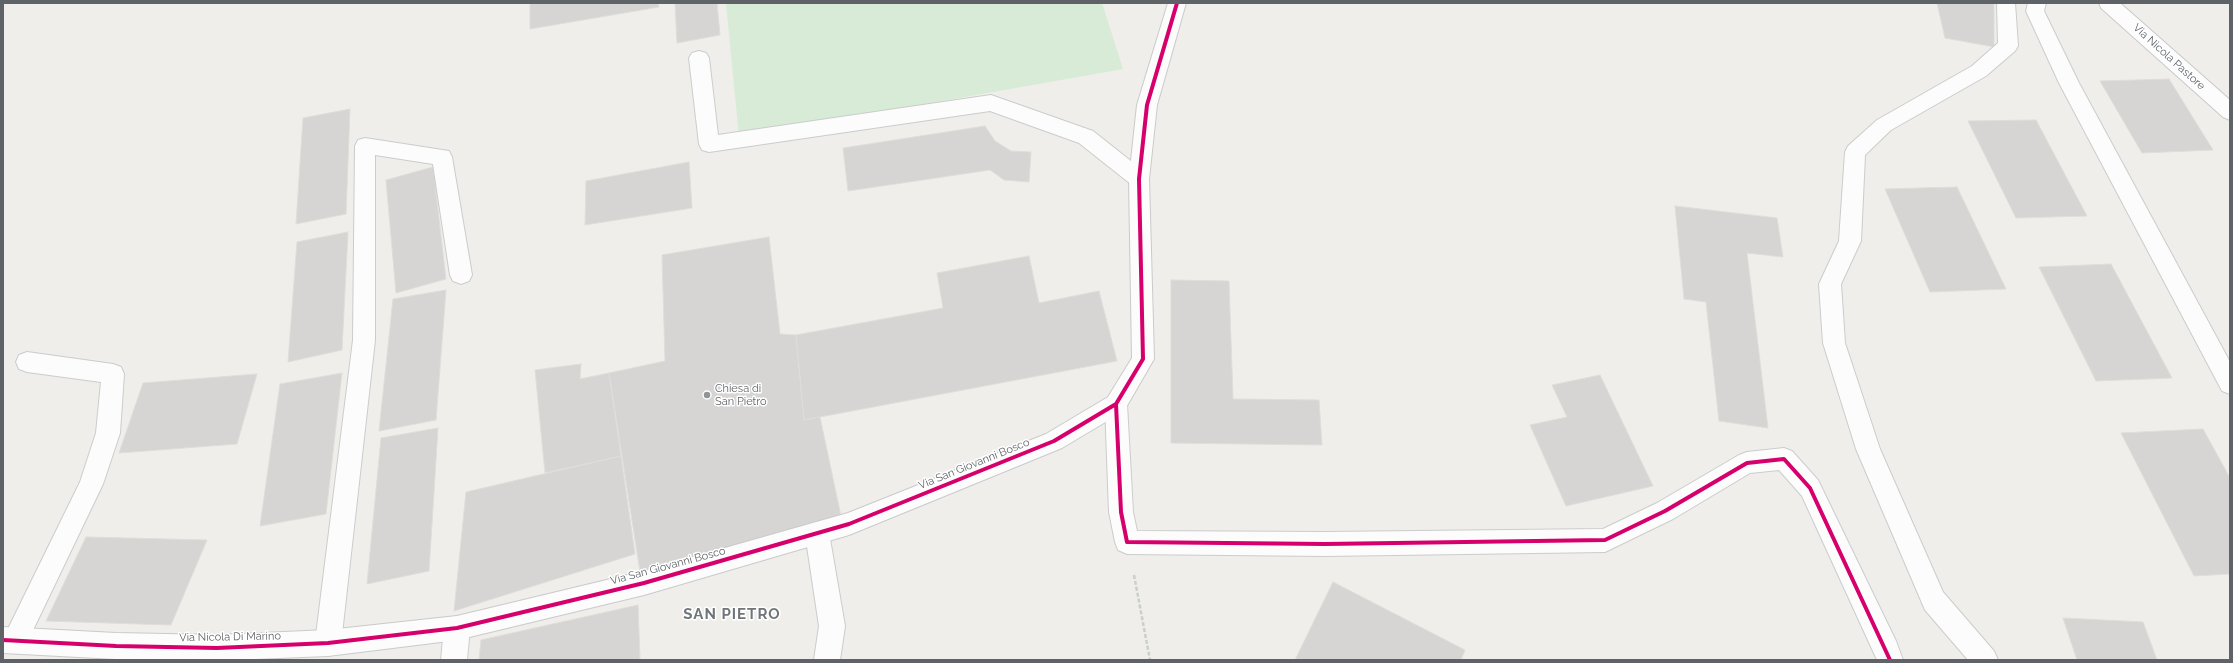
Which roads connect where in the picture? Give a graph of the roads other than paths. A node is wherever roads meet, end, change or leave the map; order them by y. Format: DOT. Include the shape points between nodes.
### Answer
graph roads {
  1 [pos="1177,3"];
  2 [pos="2006,3"];
  3 [pos="2037,3"];
  4 [pos="2108,3"];
  5 [pos="699,58"];
  6 [pos="2230,112"];
  7 [pos="1139,179"];
  8 [pos="461,275"];
  9 [pos="26,362"];
  10 [pos="2230,384"];
  11 [pos="1116,404"];
  12 [pos="817,534"];
  13 [pos="457,628"];
  14 [pos="9,640"];
  15 [pos="328,644"];
  16 [pos="454,660"];
  17 [pos="827,660"];
  18 [pos="1890,660"];
  19 [pos="1985,660"];
  1 -- 7 [label="street, Via San Giovanni Bosco" via="1147,105"];
  2 -- 19 [label="street" via="2008,46 1979,71 1884,125 1855,152 1850,241 1830,284 1834,342 1868,449 1934,601"];
  3 -- 10 [label="street" via="2035,11 2069,83"];
  4 -- 6 [label="street, Via Nicola Pastore"];
  5 -- 7 [label="street" via="709,144 991,103 1086,137"];
  7 -- 11 [label="street, Via San Giovanni Bosco" via="1143,359"];
  8 -- 15 [label="street" via="442,158 365,146 364,340"];
  9 -- 14 [label="street" via="113,374 108,433 91,484"];
  11 -- 12 [label="street, Via San Giovanni Bosco" via="1054,441 849,524"];
  11 -- 18 [label="street" via="1121,512 1127,542 1325,544 1606,540 1665,511 1747,463 1784,459 1810,488"];
  12 -- 13 [label="street, Via San Giovanni Bosco" via="644,583"];
  12 -- 17 [label="street" via="832,626"];
  13 -- 15 [label="street, Via Nicola Di Marino"];
  13 -- 16 [label="street"];
  14 -- 15 [label="street, Via Nicola Di Marino" via="217,648"];
}
